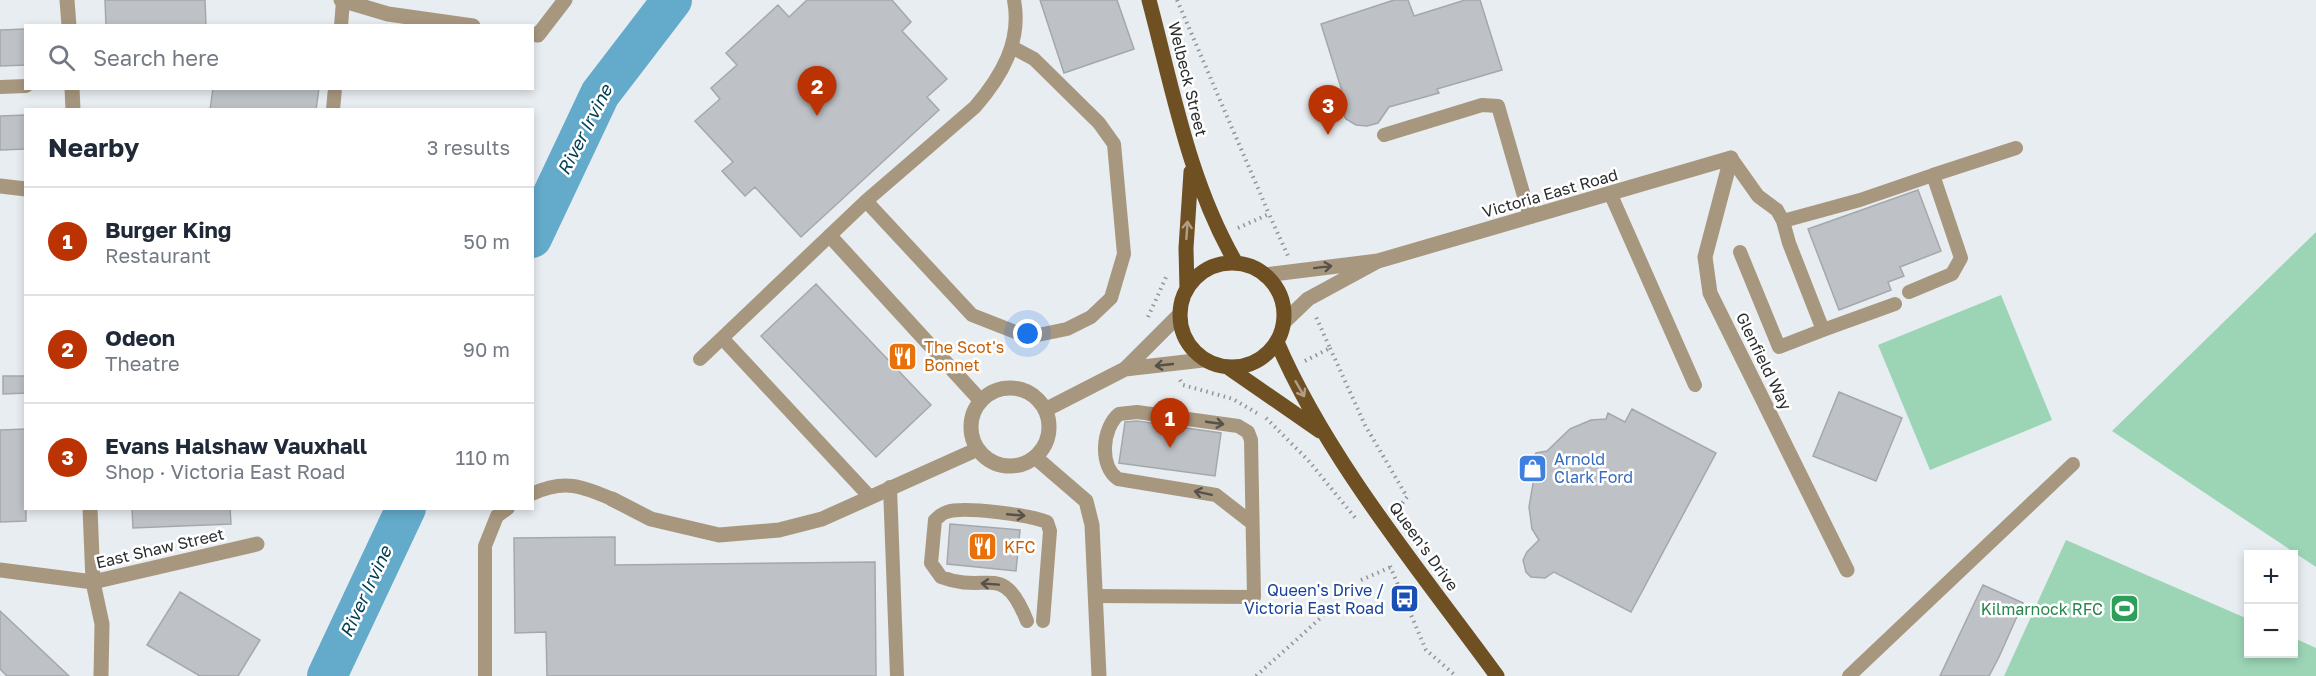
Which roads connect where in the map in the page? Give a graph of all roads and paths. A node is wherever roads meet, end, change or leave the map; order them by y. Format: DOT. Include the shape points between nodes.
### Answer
graph roads {
  1 [pos="67,0"];
  2 [pos="565,0"];
  3 [pos="1014,0"];
  4 [pos="1149,0"];
  5 [pos="1177,0"];
  6 [pos="342,1"];
  7 [pos="69,24"];
  8 [pos="341,24"];
  9 [pos="459,24"];
  10 [pos="535,34"];
  11 [pos="1012,47"];
  12 [pos="24,86"];
  13 [pos="0,87"];
  14 [pos="72,90"];
  15 [pos="335,90"];
  16 [pos="73,108"];
  17 [pos="333,108"];
  18 [pos="1384,135"];
  19 [pos="2016,148"];
  20 [pos="1731,158"];
  21 [pos="1192,167"];
  22 [pos="1933,175"];
  23 [pos="0,186"];
  24 [pos="24,189"];
  25 [pos="1611,195"];
  26 [pos="866,201"];
  27 [pos="1269,214"];
  28 [pos="1530,217"];
  29 [pos="1783,220"];
  30 [pos="1219,233"];
  31 [pos="830,236"];
  32 [pos="1186,248"];
  33 [pos="1740,252"];
  34 [pos="1378,261"];
  35 [pos="1236,263"];
  36 [pos="1296,270"];
  37 [pos="1265,275"];
  38 [pos="1186,288"];
  39 [pos="1909,292"];
  40 [pos="1308,299"];
  41 [pos="1895,304"];
  42 [pos="1179,315"];
  43 [pos="1284,322"];
  44 [pos="1823,330"];
  45 [pos="1157,334"];
  46 [pos="722,338"];
  47 [pos="1277,342"];
  48 [pos="1330,348"];
  49 [pos="700,359"];
  50 [pos="1203,360"];
  51 [pos="1172,364"];
  52 [pos="1229,368"];
  53 [pos="1125,369"];
  54 [pos="1290,372"];
  55 [pos="1695,385"];
  56 [pos="1257,386"];
  57 [pos="1233,399"];
  58 [pos="981,400"];
  59 [pos="1045,410"];
  60 [pos="1325,434"];
  61 [pos="978,449"];
  62 [pos="1035,457"];
  63 [pos="2073,464"];
  64 [pos="890,487"];
  65 [pos="534,493"];
  66 [pos="869,496"];
  67 [pos="612,499"];
  68 [pos="90,510"];
  69 [pos="505,510"];
  70 [pos="1356,520"];
  71 [pos="1252,523"];
  72 [pos="1386,525"];
  73 [pos="1363,529"];
  74 [pos="257,544"];
  75 [pos="1384,558"];
  76 [pos="1390,567"];
  77 [pos="0,570"];
  78 [pos="1847,570"];
  79 [pos="1361,580"];
  80 [pos="93,582"];
  81 [pos="1095,596"];
  82 [pos="1325,614"];
  83 [pos="1027,621"];
  84 [pos="1043,621"];
  85 [pos="100,676"];
  86 [pos="485,676"];
  87 [pos="897,676"];
  88 [pos="1099,676"];
  89 [pos="1256,676"];
  90 [pos="1456,676"];
  91 [pos="1497,676"];
  92 [pos="1849,676"];
  1 -- 7 [label="street"];
  2 -- 10 [label="street"];
  3 -- 11 [label="lane" via="1017,13"];
  4 -- 21 [label="main road, Welbeck Street"];
  5 -- 27 [label="path"];
  6 -- 8 [label="lane"];
  6 -- 9 [label="street" via="388,14"];
  11 -- 26 [label="lane" via="998,77 975,107"];
  11 -- 26 [label="lane" via="1034,59 1099,123 1114,144 1124,254 1111,298 1091,317 1067,329 1028,337 972,315"];
  12 -- 13 [label="lane"];
  14 -- 16 [label="street"];
  15 -- 17 [label="lane"];
  18 -- 28 [label="lane" via="1482,105 1498,106"];
  19 -- 22 [label="lane"];
  20 -- 25 [label="street, Victoria East Road"];
  20 -- 29 [label="lane" via="1758,196 1777,210"];
  20 -- 78 [label="street, Glenfield Way" via="1705,257 1710,293"];
  21 -- 30 [label="main road, Welbeck Street"];
  32 -- 21 [label="main road, Welbeck Street, one-way"];
  22 -- 29 [label="lane"];
  22 -- 39 [label="lane" via="1961,258 1952,274"];
  23 -- 24 [label="street"];
  25 -- 28 [label="street, Victoria East Road"];
  25 -- 55 [label="lane"];
  26 -- 31 [label="lane"];
  27 -- 30 [label="path"];
  27 -- 36 [label="path"];
  28 -- 34 [label="street, Victoria East Road"];
  29 -- 44 [label="lane"];
  30 -- 35 [label="main road, Welbeck Street"];
  31 -- 46 [label="lane"];
  31 -- 58 [label="street"];
  32 -- 38 [label="main road, Welbeck Street"];
  32 -- 45 [label="path" via="1170,252 1167,275 1148,318"];
  33 -- 44 [label="lane" via="1779,347"];
  36 -- 34 [label="street, Victoria East Road, one-way"];
  34 -- 40 [label="street, Victoria East Road"];
  35 -- 37 [label="main road"];
  35 -- 38 [label="main road" via="1207,269"];
  36 -- 37 [label="street, Victoria East Road"];
  37 -- 43 [label="main road" via="1281,296"];
  38 -- 42 [label="main road"];
  40 -- 43 [label="street, Victoria East Road"];
  40 -- 48 [label="path"];
  41 -- 44 [label="lane"];
  42 -- 45 [label="street"];
  42 -- 50 [label="main road" via="1190,348"];
  43 -- 47 [label="main road"];
  45 -- 53 [label="street"];
  46 -- 49 [label="lane"];
  46 -- 66 [label="lane"];
  47 -- 52 [label="main road" via="1257,362"];
  47 -- 54 [label="main road, Queen's Drive"];
  48 -- 54 [label="path"];
  48 -- 72 [label="path" via="1365,425 1407,497"];
  50 -- 51 [label="street"];
  50 -- 52 [label="main road"];
  51 -- 53 [label="street, one-way"];
  51 -- 57 [label="path" via="1183,385"];
  52 -- 56 [label="main road, Queen's Drive"];
  53 -- 59 [label="street"];
  54 -- 60 [label="main road, Queen's Drive, one-way"];
  56 -- 57 [label="path"];
  56 -- 60 [label="main road, Queen's Drive"];
  57 -- 70 [label="path" via="1266,419 1308,460"];
  58 -- 59 [label="street" via="991,393 1015,388 1028,392"];
  58 -- 61 [label="street" via="971,424"];
  59 -- 62 [label="street" via="1048,435"];
  60 -- 72 [label="main road, Queen's Drive"];
  61 -- 62 [label="street" via="987,459 1011,466"];
  61 -- 64 [label="street"];
  62 -- 81 [label="street" via="1086,501 1092,525"];
  63 -- 92 [label="lane"];
  64 -- 66 [label="street"];
  64 -- 87 [label="lane"];
  65 -- 67 [label="lane" via="577,484"];
  66 -- 67 [label="street" via="822,519 779,530 719,535 651,519"];
  68 -- 80 [label="street"];
  69 -- 86 [label="lane" via="497,516 485,546"];
  70 -- 72 [label="path"];
  70 -- 73 [label="path"];
  71 -- 71 [label="lane, one-way" via="1216,495 1118,479 1104,460 1110,425 1119,414 1127,412 1238,426 1248,432"];
  71 -- 81 [label="lane" via="1254,597"];
  72 -- 91 [label="main road, Queen's Drive"];
  74 -- 80 [label="street, East Shaw Street"];
  75 -- 76 [label="path"];
  76 -- 79 [label="path"];
  76 -- 90 [label="path" via="1426,650"];
  77 -- 80 [label="street, East Shaw Street"];
  80 -- 85 [label="street" via="102,624"];
  81 -- 88 [label="street"];
  82 -- 89 [label="path"];
  83 -- 84 [label="lane, one-way" via="1018,597 1005,585 941,578 930,563 935,520 945,512 958,510 1034,517 1047,522 1050,531"];
}
